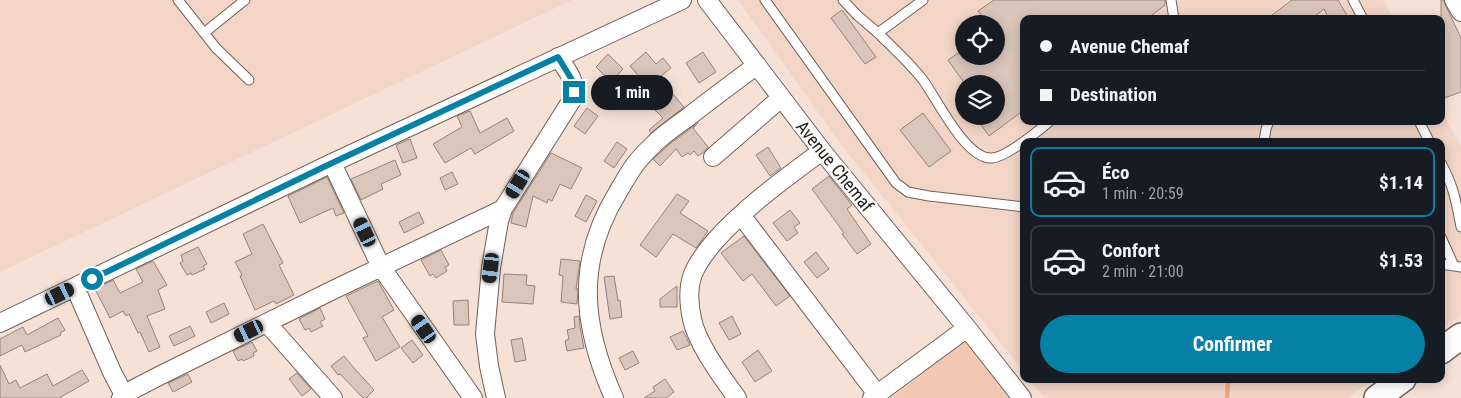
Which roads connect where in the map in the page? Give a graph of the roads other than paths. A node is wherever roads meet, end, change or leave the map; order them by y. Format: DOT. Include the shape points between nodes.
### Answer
graph roads {
  1 [pos="178,0"];
  2 [pos="245,0"];
  3 [pos="682,0"];
  4 [pos="707,0"];
  5 [pos="765,0"];
  6 [pos="843,0"];
  7 [pos="923,0"];
  8 [pos="1171,0"];
  9 [pos="1354,0"];
  10 [pos="1454,0"];
  11 [pos="1461,12"];
  12 [pos="1173,15"];
  13 [pos="1361,15"];
  14 [pos="204,33"];
  15 [pos="878,33"];
  16 [pos="558,57"];
  17 [pos="757,66"];
  18 [pos="249,80"];
  19 [pos="782,98"];
  20 [pos="1045,125"];
  21 [pos="1268,125"];
  22 [pos="1421,125"];
  23 [pos="1027,138"];
  24 [pos="1264,138"];
  25 [pos="1428,138"];
  26 [pos="1020,144"];
  27 [pos="822,151"];
  28 [pos="713,157"];
  29 [pos="332,163"];
  30 [pos="1445,170"];
  31 [pos="1020,207"];
  32 [pos="503,209"];
  33 [pos="741,215"];
  34 [pos="1461,227"];
  35 [pos="1445,244"];
  36 [pos="1445,264"];
  37 [pos="1458,266"];
  38 [pos="381,267"];
  39 [pos="74,287"];
  40 [pos="0,323"];
  41 [pos="267,323"];
  42 [pos="967,328"];
  43 [pos="1461,336"];
  44 [pos="1445,347"];
  45 [pos="1398,383"];
  46 [pos="130,395"];
  47 [pos="874,396"];
  48 [pos="333,398"];
  49 [pos="473,398"];
  50 [pos="496,398"];
  51 [pos="614,398"];
  52 [pos="737,398"];
  53 [pos="1022,398"];
  54 [pos="1377,398"];
  1 -- 14 [label="lane"];
  2 -- 14 [label="lane"];
  3 -- 16 [label="street"];
  4 -- 17 [label="street, Avenue Chemaf"];
  5 -- 31 [label="lane" via="896,183 908,192 929,196"];
  6 -- 15 [label="lane"];
  7 -- 15 [label="lane"];
  8 -- 12 [label="lane"];
  9 -- 13 [label="lane"];
  10 -- 11 [label="street"];
  14 -- 18 [label="lane"];
  15 -- 26 [label="lane" via="922,80 971,148 992,158"];
  16 -- 29 [label="street"];
  16 -- 32 [label="street" via="572,80 572,98"];
  17 -- 19 [label="street, Avenue Chemaf"];
  17 -- 51 [label="street" via="658,140 634,166 604,219 592,255 587,302 600,366"];
  19 -- 27 [label="street, Avenue Chemaf"];
  19 -- 28 [label="street"];
  20 -- 23 [label="lane"];
  21 -- 24 [label="lane"];
  22 -- 25 [label="lane"];
  27 -- 33 [label="street"];
  27 -- 42 [label="street, Avenue Chemaf"];
  29 -- 38 [label="street"];
  29 -- 39 [label="street"];
  30 -- 34 [label="lane" via="1451,181"];
  32 -- 38 [label="street"];
  32 -- 50 [label="street" via="492,260 485,334"];
  33 -- 47 [label="street"];
  33 -- 52 [label="street" via="697,264 690,291 696,331"];
  35 -- 37 [label="lane"];
  36 -- 37 [label="lane"];
  38 -- 41 [label="street"];
  38 -- 49 [label="street"];
  39 -- 40 [label="street"];
  39 -- 46 [label="street" via="112,372"];
  41 -- 46 [label="street"];
  41 -- 48 [label="street"];
  42 -- 47 [label="street"];
  42 -- 53 [label="street, Avenue Chemaf"];
  43 -- 44 [label="street"];
  45 -- 54 [label="street"];
}
